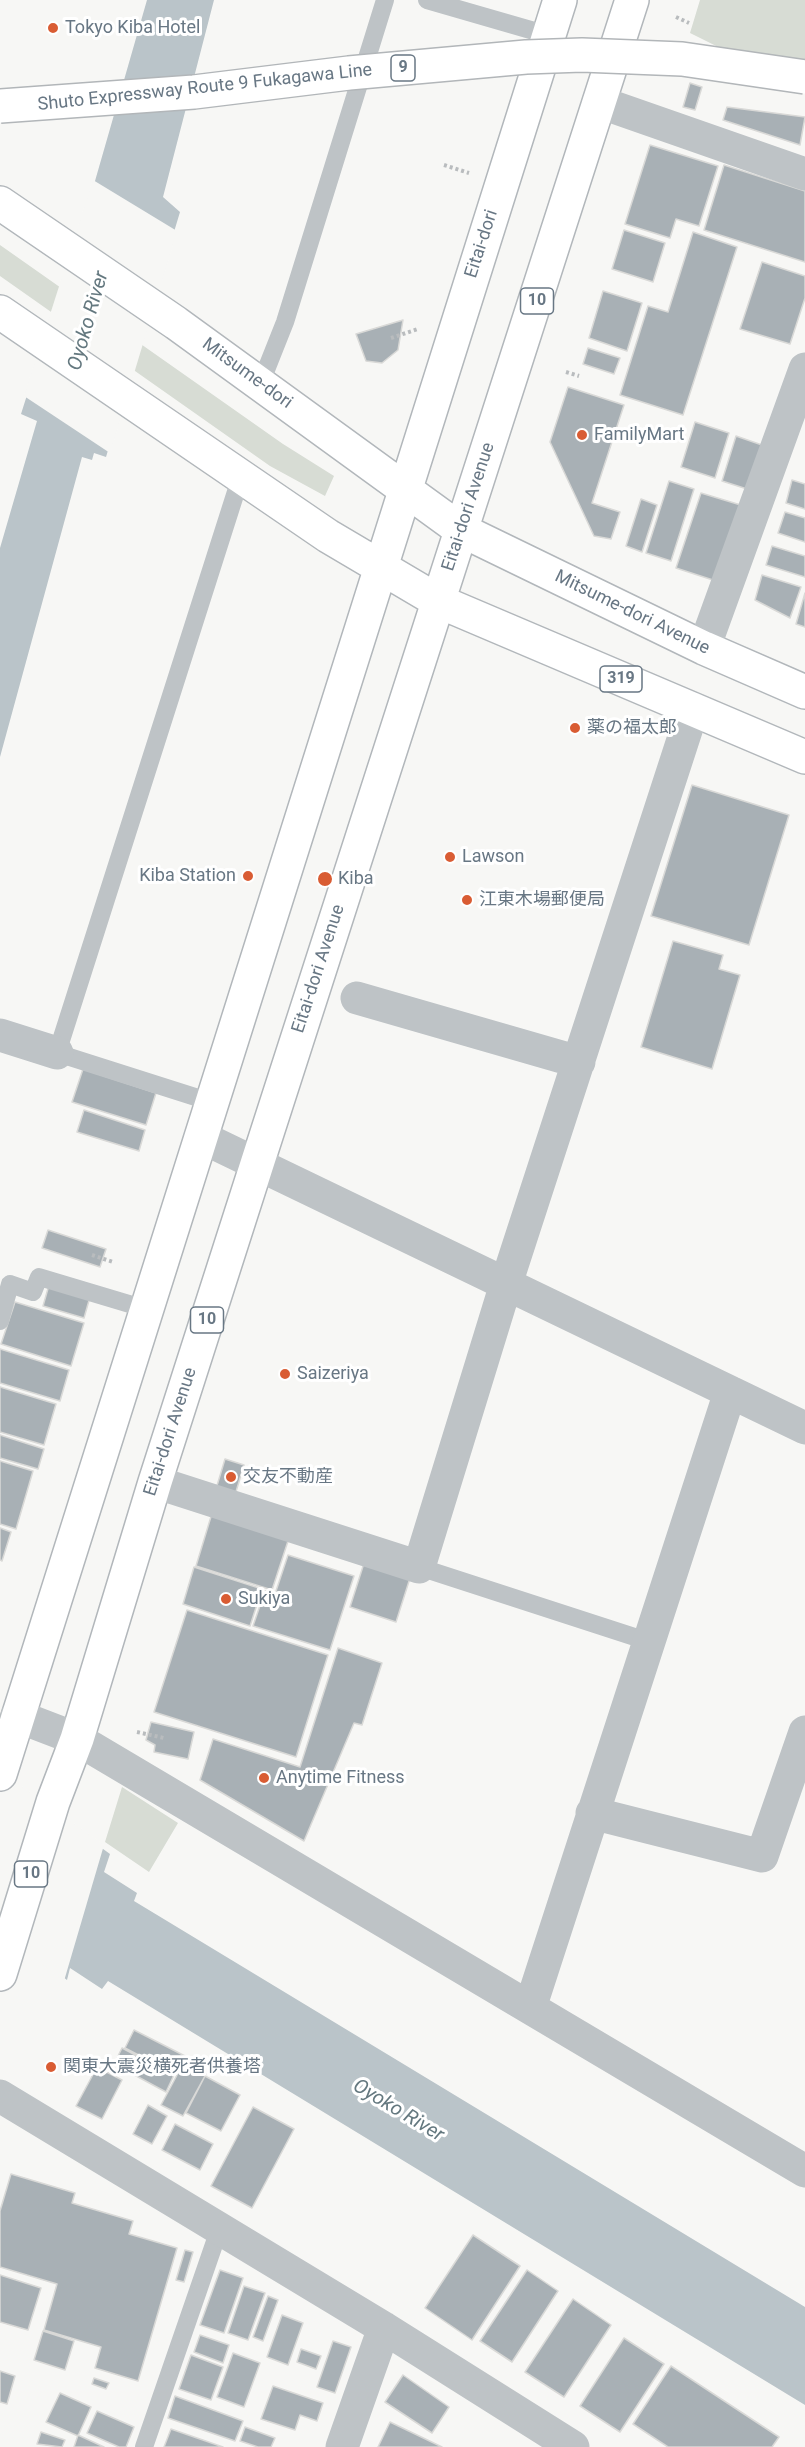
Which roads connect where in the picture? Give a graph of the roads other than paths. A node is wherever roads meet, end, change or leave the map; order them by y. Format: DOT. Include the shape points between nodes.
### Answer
graph roads {
  1 [pos="385,0"];
  2 [pos="427,0"];
  3 [pos="560,0"];
  4 [pos="633,0"];
  5 [pos="548,35"];
  6 [pos="805,75"];
  7 [pos="0,98"];
  8 [pos="599,102"];
  9 [pos="0,106"];
  10 [pos="805,174"];
  11 [pos="0,203"];
  12 [pos="2,314"];
  13 [pos="805,369"];
  14 [pos="260,385"];
  15 [pos="241,476"];
  16 [pos="406,488"];
  17 [pos="461,530"];
  18 [pos="379,568"];
  19 [pos="438,601"];
  20 [pos="704,648"];
  21 [pos="805,692"];
  22 [pos="693,710"];
  23 [pos="805,757"];
  24 [pos="357,998"];
  25 [pos="0,1035"];
  26 [pos="57,1053"];
  27 [pos="579,1062"];
  28 [pos="211,1102"];
  29 [pos="201,1137"];
  30 [pos="257,1164"];
  31 [pos="506,1284"];
  32 [pos="146,1309"];
  33 [pos="0,1321"];
  34 [pos="730,1392"];
  35 [pos="805,1428"];
  36 [pos="155,1482"];
  37 [pos="419,1567"];
  38 [pos="647,1641"];
  39 [pos="8,1714"];
  40 [pos="805,1732"];
  41 [pos="77,1739"];
  42 [pos="1,1771"];
  43 [pos="592,1813"];
  44 [pos="4,1960"];
  45 [pos="530,2008"];
  46 [pos="0,2096"];
  47 [pos="805,2171"];
  48 [pos="219,2230"];
  49 [pos="384,2328"];
  50 [pos="560,2444"];
  51 [pos="144,2447"];
  52 [pos="342,2447"];
  1 -- 14 [label="lane" via="285,322"];
  2 -- 5 [label="lane"];
  3 -- 5 [label="main road, Eitai-dori"];
  4 -- 8 [label="main road, Eitai-dori Avenue / 10"];
  5 -- 16 [label="main road, Eitai-dori"];
  6 -- 7 [label="main road, Shuto Expressway Route 9 Fukagawa Line / 9, bridge" via="683,56 528,52 358,66 202,85"];
  6 -- 9 [label="main road, Shuto Expressway Route 9 Fukagawa Line / 9, bridge" via="682,59 526,57 194,92"];
  8 -- 10 [label="street"];
  8 -- 17 [label="main road, Eitai-dori Avenue / 10"];
  11 -- 14 [label="main road, Mitsume-dori"];
  12 -- 15 [label="main road, 319"];
  13 -- 20 [label="street"];
  14 -- 16 [label="main road, Mitsume-dori"];
  15 -- 18 [label="main road, 319"];
  15 -- 26 [label="lane"];
  16 -- 17 [label="main road, Mitsume-dori"];
  16 -- 18 [label="main road"];
  17 -- 19 [label="main road, Eitai-dori Avenue / 10"];
  17 -- 20 [label="main road, Mitsume-dori Avenue"];
  18 -- 19 [label="main road, 319"];
  18 -- 28 [label="main road"];
  19 -- 22 [label="main road, 319"];
  19 -- 30 [label="main road, Eitai-dori Avenue / 10"];
  20 -- 21 [label="main road, Mitsume-dori Avenue"];
  22 -- 23 [label="main road, 319"];
  22 -- 27 [label="street"];
  24 -- 27 [label="street"];
  25 -- 26 [label="street"];
  26 -- 28 [label="lane"];
  27 -- 31 [label="street"];
  28 -- 29 [label="main road"];
  29 -- 30 [label="street"];
  29 -- 32 [label="main road"];
  30 -- 31 [label="street"];
  30 -- 36 [label="main road, Eitai-dori Avenue / 10"];
  31 -- 34 [label="street"];
  31 -- 37 [label="street"];
  32 -- 33 [label="lane" via="39,1277 33,1292 10,1284"];
  32 -- 39 [label="main road"];
  34 -- 35 [label="street"];
  34 -- 38 [label="street"];
  36 -- 37 [label="street"];
  36 -- 41 [label="main road, Eitai-dori Avenue / 10"];
  37 -- 38 [label="lane"];
  38 -- 43 [label="street"];
  39 -- 41 [label="street"];
  39 -- 42 [label="main road"];
  40 -- 43 [label="street" via="762,1856"];
  41 -- 44 [label="main road, Eitai-dori Avenue / 10" via="53,1802"];
  41 -- 45 [label="street"];
  43 -- 45 [label="street"];
  45 -- 47 [label="street"];
  46 -- 48 [label="street"];
  48 -- 49 [label="street"];
  48 -- 51 [label="lane"];
  49 -- 50 [label="street"];
  49 -- 52 [label="street"];
}
